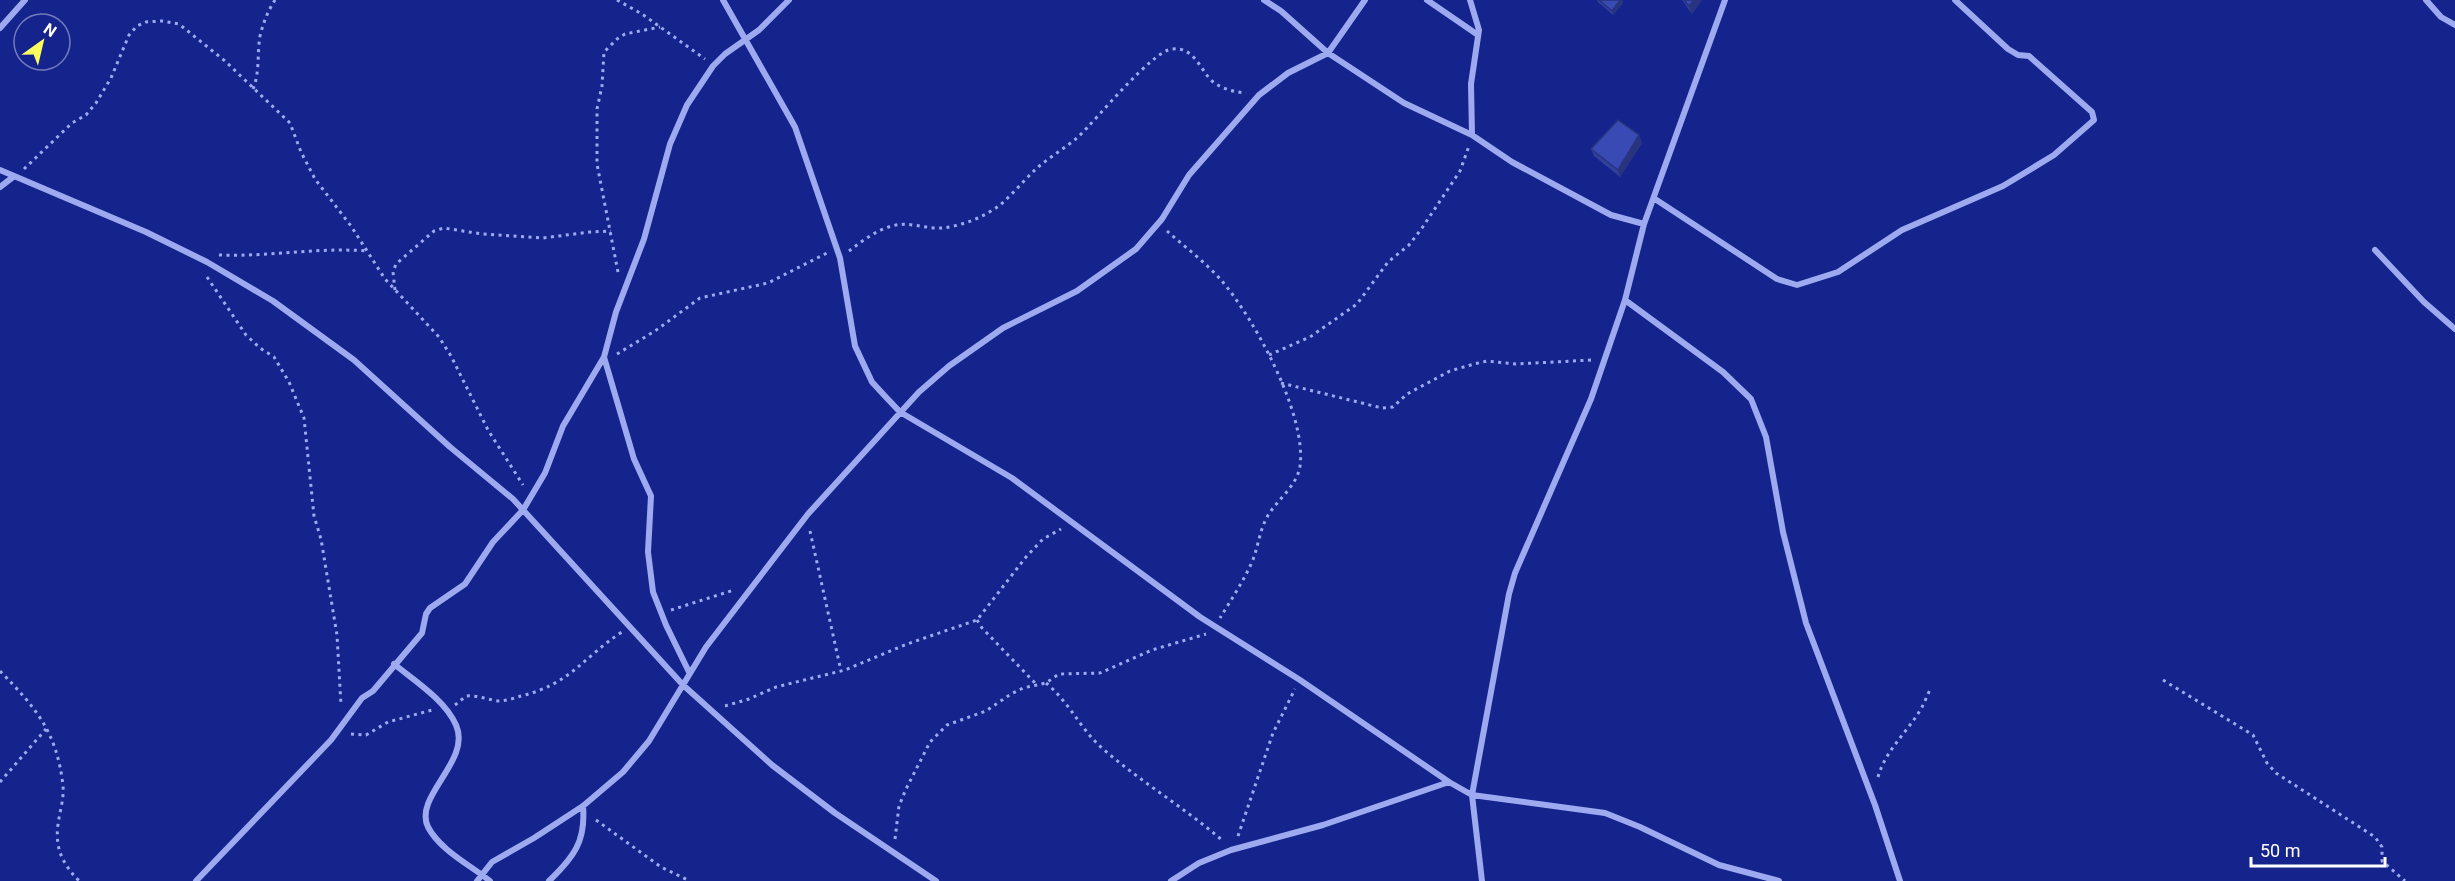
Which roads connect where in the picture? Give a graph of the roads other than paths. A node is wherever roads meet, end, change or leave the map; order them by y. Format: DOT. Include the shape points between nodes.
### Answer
graph roads {
  1 [pos="25,0"];
  2 [pos="723,0"];
  3 [pos="789,0"];
  4 [pos="1264,0"];
  5 [pos="1355,0"];
  6 [pos="1426,0"];
  7 [pos="1470,0"];
  8 [pos="1725,0"];
  9 [pos="1955,0"];
  10 [pos="2426,0"];
  11 [pos="1364,3"];
  12 [pos="2455,25"];
  13 [pos="0,28"];
  14 [pos="1478,34"];
  15 [pos="744,40"];
  16 [pos="1328,53"];
  17 [pos="1472,135"];
  18 [pos="0,170"];
  19 [pos="13,177"];
  20 [pos="0,187"];
  21 [pos="1654,199"];
  22 [pos="1644,224"];
  23 [pos="2374,250"];
  24 [pos="1624,300"];
  25 [pos="2455,328"];
  26 [pos="604,357"];
  27 [pos="900,412"];
  28 [pos="524,510"];
  29 [pos="394,664"];
  30 [pos="689,672"];
  31 [pos="683,685"];
  32 [pos="1449,782"];
  33 [pos="1472,795"];
  34 [pos="584,806"];
  35 [pos="1482,873"];
  36 [pos="482,874"];
  37 [pos="196,881"];
  38 [pos="477,881"];
  39 [pos="490,881"];
  40 [pos="549,881"];
  41 [pos="936,881"];
  42 [pos="1171,881"];
  43 [pos="1482,881"];
  44 [pos="1490,881"];
  45 [pos="1779,881"];
  46 [pos="1900,881"];
  1 -- 13 [label="street"];
  2 -- 15 [label="street"];
  3 -- 15 [label="street"];
  4 -- 16 [label="street"];
  5 -- 11 [label="street"];
  6 -- 14 [label="street"];
  7 -- 14 [label="street"];
  8 -- 21 [label="street"];
  9 -- 21 [label="street" via="2008,49 2029,57 2092,112 2094,120 2054,155 2002,186 1902,230 1838,272 1797,285 1776,279"];
  10 -- 12 [label="street" via="2441,17"];
  11 -- 16 [label="street"];
  14 -- 17 [label="street" via="1472,84"];
  15 -- 26 [label="street" via="713,66 693,95 675,134"];
  15 -- 27 [label="street" via="795,127 840,258 855,346 872,381"];
  16 -- 17 [label="street" via="1404,103"];
  16 -- 27 [label="street" via="1288,73 1259,95 1190,175 1159,224 1136,249 1077,291 1003,328 949,366"];
  17 -- 22 [label="street" via="1512,162 1611,215"];
  18 -- 19 [label="street"];
  19 -- 20 [label="street"];
  19 -- 28 [label="street" via="136,228 273,301 354,360"];
  21 -- 22 [label="street"];
  22 -- 24 [label="street"];
  23 -- 25 [label="street"];
  24 -- 33 [label="street" via="1591,399 1515,573"];
  24 -- 46 [label="street" via="1723,372 1751,399 1766,437 1783,532 1806,623"];
  26 -- 28 [label="street" via="563,426 554,454"];
  26 -- 30 [label="street" via="634,459 651,496 649,564 653,592"];
  27 -- 30 [label="street" via="808,514"];
  27 -- 32 [label="street" via="1012,478 1215,626"];
  28 -- 29 [label="street" via="493,542 465,584 430,608 422,633"];
  28 -- 31 [label="street"];
  29 -- 36 [label="street" via="447,710 456,725 458,745 425,815 435,836"];
  29 -- 37 [label="street" via="341,727"];
  30 -- 31 [label="street"];
  31 -- 34 [label="street" via="636,758"];
  31 -- 41 [label="street" via="805,792"];
  32 -- 33 [label="street"];
  32 -- 42 [label="street" via="1323,825 1233,850 1199,863"];
  33 -- 35 [label="street"];
  33 -- 45 [label="street" via="1605,813 1719,865"];
  34 -- 36 [label="street" via="492,862"];
  34 -- 40 [label="street" via="585,825 577,850"];
  35 -- 43 [label="street"];
  35 -- 44 [label="street"];
  36 -- 38 [label="street"];
  36 -- 39 [label="street"];
}
